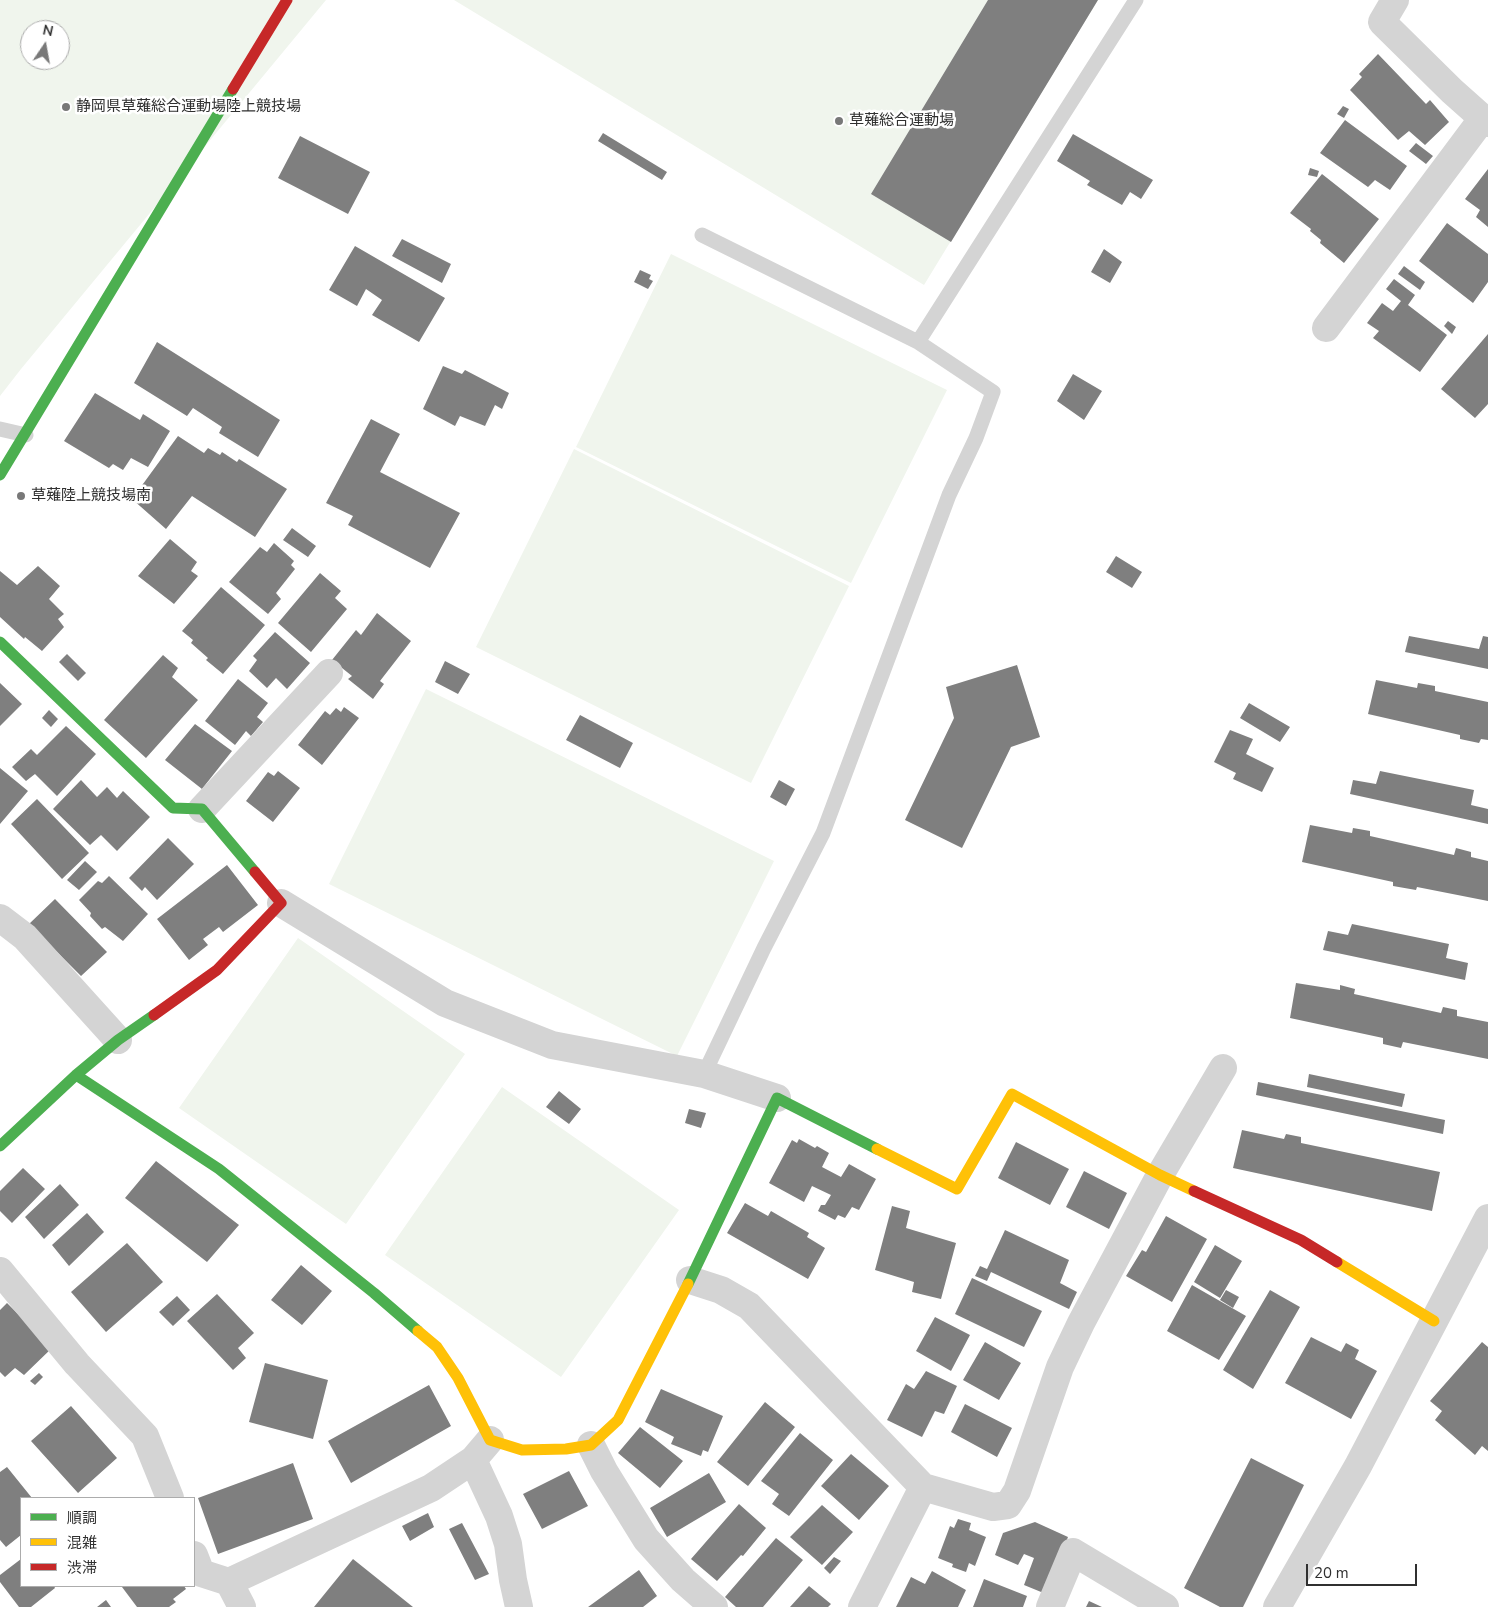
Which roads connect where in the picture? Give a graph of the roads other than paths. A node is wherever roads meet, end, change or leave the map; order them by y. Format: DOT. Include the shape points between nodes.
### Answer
graph roads {
  1 [pos="288,0"];
  2 [pos="1136,0"];
  3 [pos="1395,0"];
  4 [pos="1485,121"];
  5 [pos="702,235"];
  6 [pos="1326,328"];
  7 [pos="918,342"];
  8 [pos="0,429"];
  9 [pos="26,435"];
  10 [pos="0,475"];
  11 [pos="0,642"];
  12 [pos="330,673"];
  13 [pos="202,809"];
  14 [pos="281,903"];
  15 [pos="0,918"];
  16 [pos="118,1040"];
  17 [pos="1223,1068"];
  18 [pos="704,1074"];
  19 [pos="76,1075"];
  20 [pos="777,1098"];
  21 [pos="0,1146"];
  22 [pos="1160,1175"];
  23 [pos="1488,1218"];
  24 [pos="0,1271"];
  25 [pos="690,1280"];
  26 [pos="1434,1321"];
  27 [pos="591,1445"];
  28 [pos="482,1450"];
  29 [pos="923,1487"];
  30 [pos="170,1497"];
  31 [pos="195,1558"];
  32 [pos="229,1582"];
  33 [pos="242,1607"];
  34 [pos="519,1607"];
  35 [pos="714,1607"];
  36 [pos="862,1607"];
  37 [pos="1050,1607"];
  38 [pos="1164,1607"];
  39 [pos="1277,1607"];
  1 -- 9 [label="street"];
  2 -- 7 [label="lane"];
  3 -- 4 [label="street" via="1382,22"];
  4 -- 6 [label="street"];
  5 -- 7 [label="lane"];
  7 -- 18 [label="lane" via="993,392 949,495 824,833"];
  8 -- 9 [label="lane"];
  9 -- 10 [label="street"];
  11 -- 13 [label="street" via="173,808"];
  12 -- 13 [label="street"];
  13 -- 14 [label="street"];
  14 -- 16 [label="street" via="217,970"];
  14 -- 18 [label="street" via="445,1003 552,1045"];
  15 -- 16 [label="street" via="25,937"];
  16 -- 19 [label="street"];
  17 -- 22 [label="street"];
  18 -- 20 [label="street"];
  19 -- 21 [label="street"];
  19 -- 28 [label="street" via="219,1169 437,1347 458,1378"];
  20 -- 22 [label="street" via="957,1189 1012,1094"];
  20 -- 25 [label="street"];
  22 -- 26 [label="street" via="1301,1240"];
  22 -- 29 [label="street" via="1060,1366 1017,1492 1008,1505 993,1507"];
  23 -- 26 [label="street"];
  24 -- 30 [label="street" via="77,1364 145,1436"];
  25 -- 27 [label="street" via="618,1420"];
  25 -- 29 [label="street" via="721,1290 749,1306"];
  26 -- 39 [label="street" via="1358,1466"];
  27 -- 28 [label="street" via="566,1449"];
  27 -- 35 [label="street" via="646,1539 683,1580"];
  28 -- 32 [label="street" via="431,1488"];
  28 -- 34 [label="street" via="508,1544"];
  29 -- 36 [label="street"];
  31 -- 32 [label="street" via="201,1573"];
  32 -- 33 [label="street"];
  37 -- 38 [label="street" via="1073,1552"];
}
